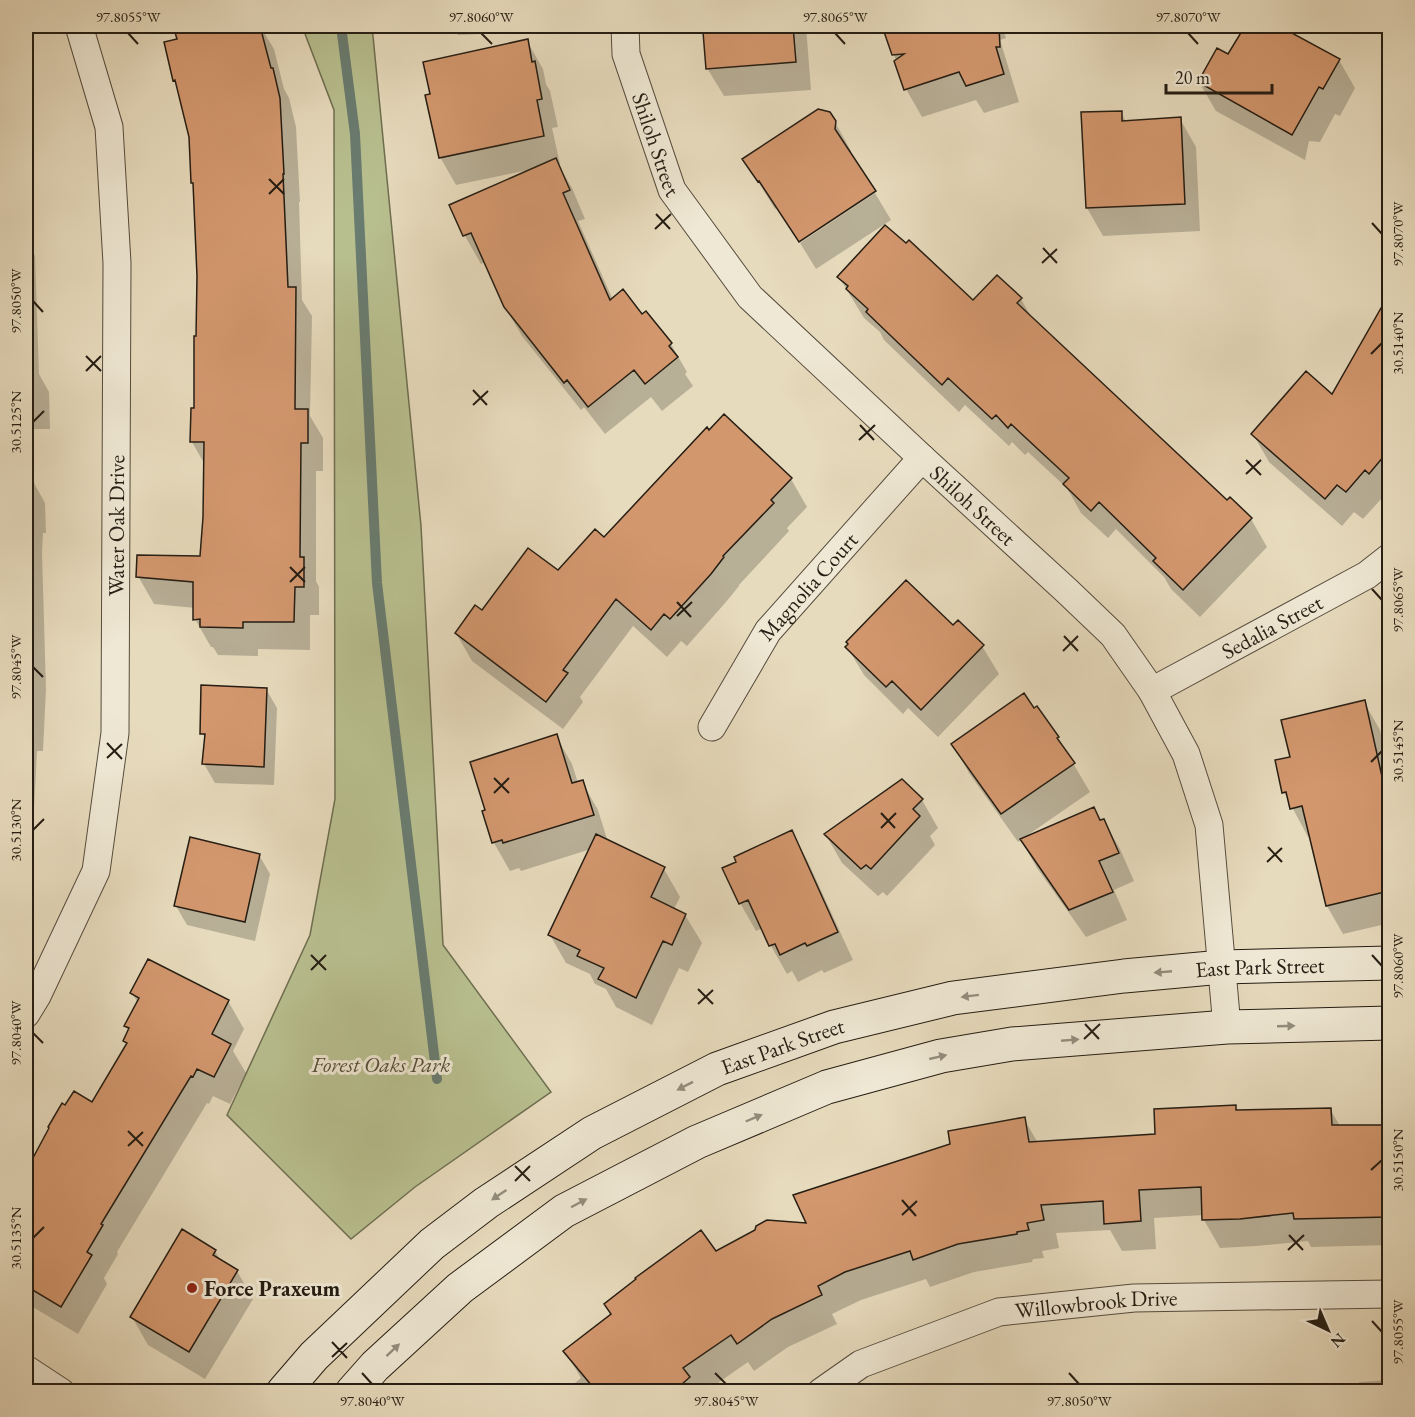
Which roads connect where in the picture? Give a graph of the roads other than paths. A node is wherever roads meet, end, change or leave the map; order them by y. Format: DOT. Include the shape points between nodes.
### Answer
graph roads {
  1 [pos="79,26"];
  2 [pos="625,26"];
  3 [pos="922,458"];
  4 [pos="1389,557"];
  5 [pos="1152,691"];
  6 [pos="712,727"];
  7 [pos="1389,963"];
  8 [pos="1222,967"];
  9 [pos="26,1014"];
  10 [pos="1389,1023"];
  11 [pos="1227,1027"];
  12 [pos="1389,1294"];
  13 [pos="26,1369"];
  14 [pos="61,1392"];
  15 [pos="283,1392"];
  16 [pos="352,1392"];
  17 [pos="821,1392"];
  1 -- 9 [label="street, Water Oak Drive" via="110,127 117,263 115,733 96,871"];
  2 -- 3 [label="street, Shiloh Street" via="626,54 672,190 750,297"];
  3 -- 5 [label="street, Shiloh Street" via="1113,635"];
  3 -- 6 [label="street, Magnolia Court" via="768,630"];
  4 -- 5 [label="street, Sedalia Street" via="1367,575"];
  5 -- 8 [label="street, Shiloh Street" via="1186,754 1209,825"];
  7 -- 8 [label="street, East Park Street"];
  8 -- 11 [label="street, Shiloh Street"];
  8 -- 15 [label="street, East Park Street, one-way" via="953,998 834,1027 717,1069 592,1132 486,1203 423,1252 314,1356"];
  11 -- 10 [label="street, one-way"];
  16 -- 11 [label="street, one-way" via="460,1288 564,1211 697,1142 827,1087 940,1056 1012,1044"];
  12 -- 17 [label="street, Willowbrook Drive" via="1134,1298 999,1312 861,1364"];
  13 -- 14 [label="street"];
}
